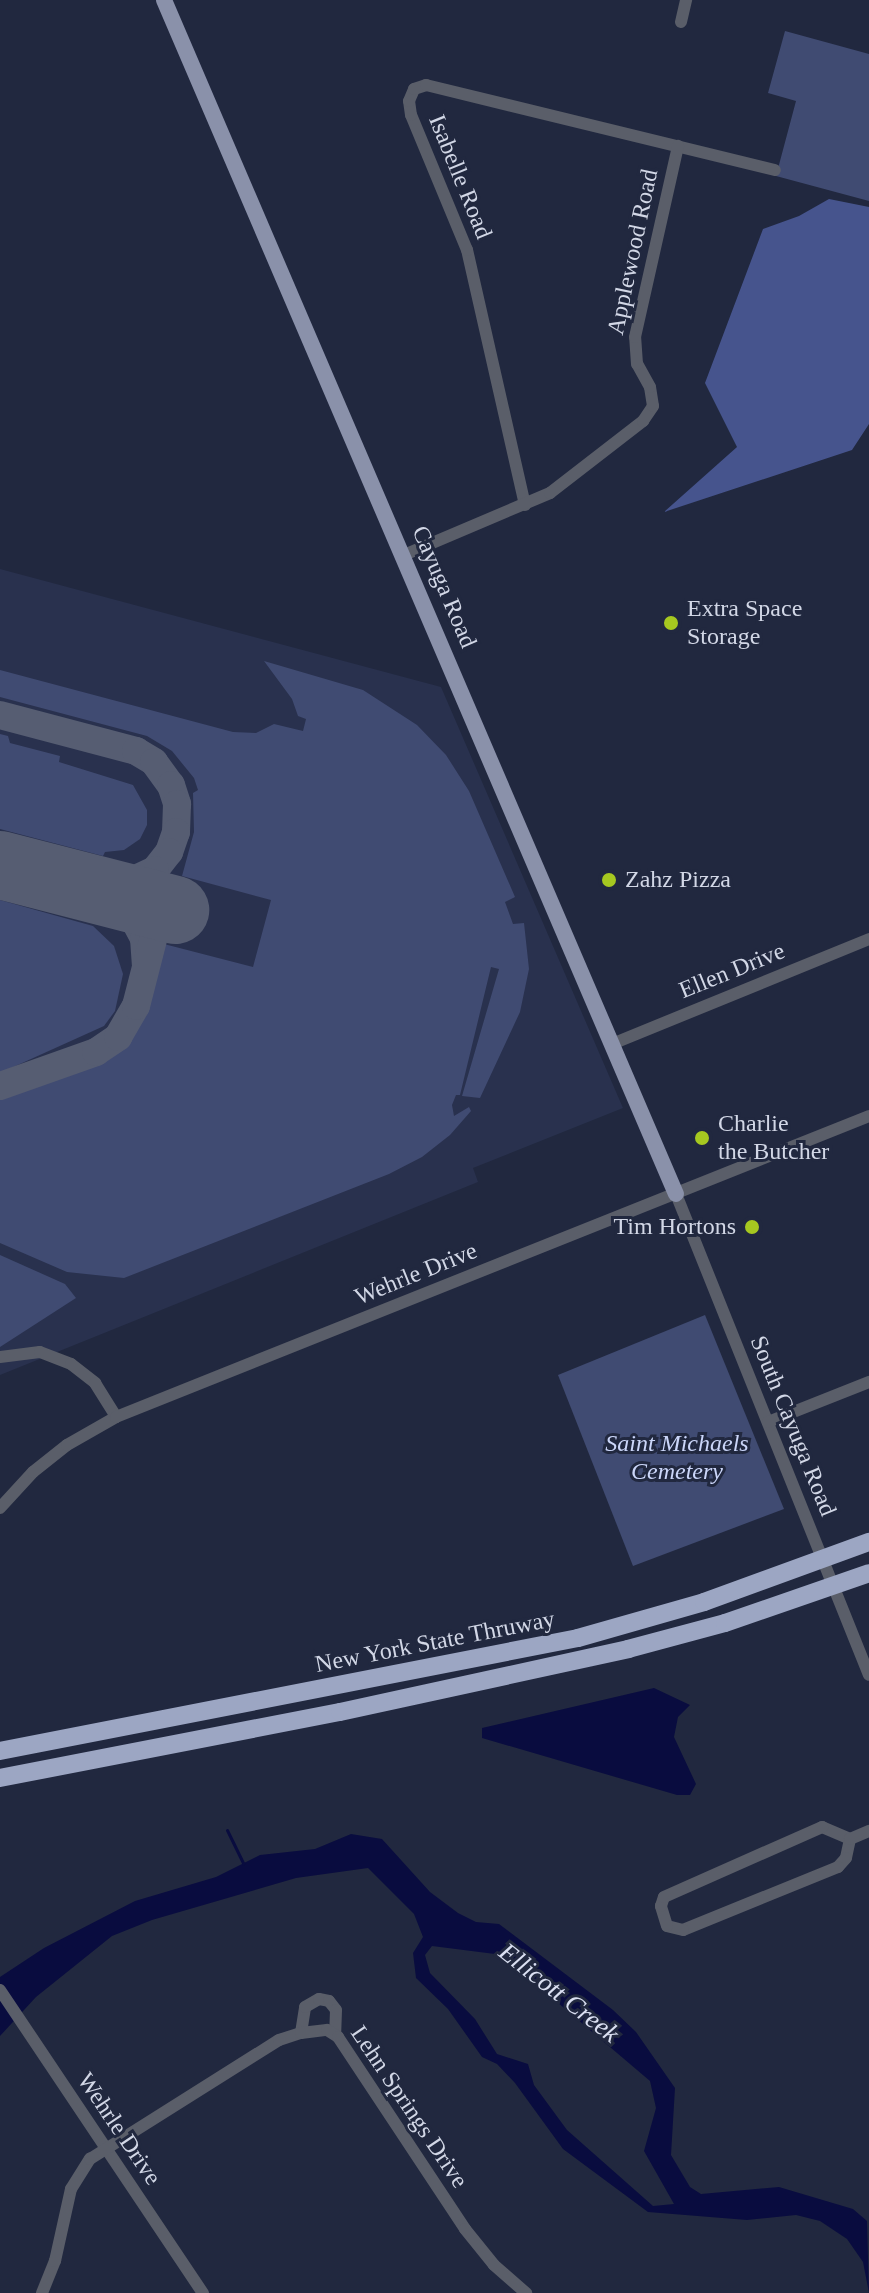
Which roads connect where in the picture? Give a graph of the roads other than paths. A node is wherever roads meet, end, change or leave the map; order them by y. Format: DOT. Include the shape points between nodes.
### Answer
graph roads {
  1 [pos="164,0"];
  2 [pos="686,0"];
  3 [pos="681,22"];
  4 [pos="678,146"];
  5 [pos="775,170"];
  6 [pos="525,505"];
  7 [pos="404,555"];
  8 [pos="869,939"];
  9 [pos="612,1044"];
  10 [pos="869,1116"];
  11 [pos="676,1194"];
  12 [pos="0,1357"];
  13 [pos="869,1382"];
  14 [pos="116,1417"];
  15 [pos="768,1422"];
  16 [pos="0,1508"];
  17 [pos="860,1546"];
  18 [pos="866,1574"];
  19 [pos="869,1675"];
  20 [pos="0,1751"];
  21 [pos="0,1778"];
  22 [pos="869,1831"];
  23 [pos="850,1839"];
  24 [pos="0,1990"];
  25 [pos="301,2033"];
  26 [pos="335,2033"];
  27 [pos="105,2147"];
  28 [pos="42,2293"];
  29 [pos="203,2293"];
  30 [pos="526,2293"];
  1 -- 7 [label="main road, Cayuga Road"];
  2 -- 3 [label="street"];
  4 -- 5 [label="street, Isabelle Road"];
  4 -- 6 [label="street, Applewood Road" via="635,337 637,364 653,406 643,421 550,493"];
  4 -- 6 [label="street, Isabelle Road" via="426,85 411,94 415,127 467,250"];
  6 -- 7 [label="street, Applewood Road"];
  7 -- 9 [label="main road, Cayuga Road"];
  8 -- 9 [label="street, Ellen Drive"];
  9 -- 11 [label="main road, Cayuga Road"];
  10 -- 11 [label="street, Wehrle Drive"];
  11 -- 14 [label="street, Wehrle Drive"];
  11 -- 15 [label="street, South Cayuga Road"];
  12 -- 14 [label="street" via="40,1352 71,1364 95,1383"];
  13 -- 15 [label="street"];
  14 -- 16 [label="street, Wehrle Drive" via="67,1445"];
  15 -- 19 [label="street, South Cayuga Road"];
  17 -- 20 [label="highway, New York State Thruway" via="704,1602 578,1638"];
  18 -- 21 [label="highway, New York State Thruway" via="725,1623 613,1653"];
  22 -- 23 [label="street"];
  23 -- 23 [label="street" via="838,1867 683,1930 674,1930 663,1918 664,1897 822,1827"];
  24 -- 27 [label="street, Wehrle Drive"];
  25 -- 26 [label="street, Lehn Springs Drive"];
  25 -- 26 [label="street" via="305,2007 319,1999 336,2010"];
  25 -- 27 [label="street, Lehn Springs Drive" via="279,2040"];
  26 -- 30 [label="street, Lehn Springs Drive" via="465,2229"];
  27 -- 28 [label="street, Lehn Springs Drive" via="90,2159 71,2189"];
  27 -- 29 [label="street, Wehrle Drive"];
}
